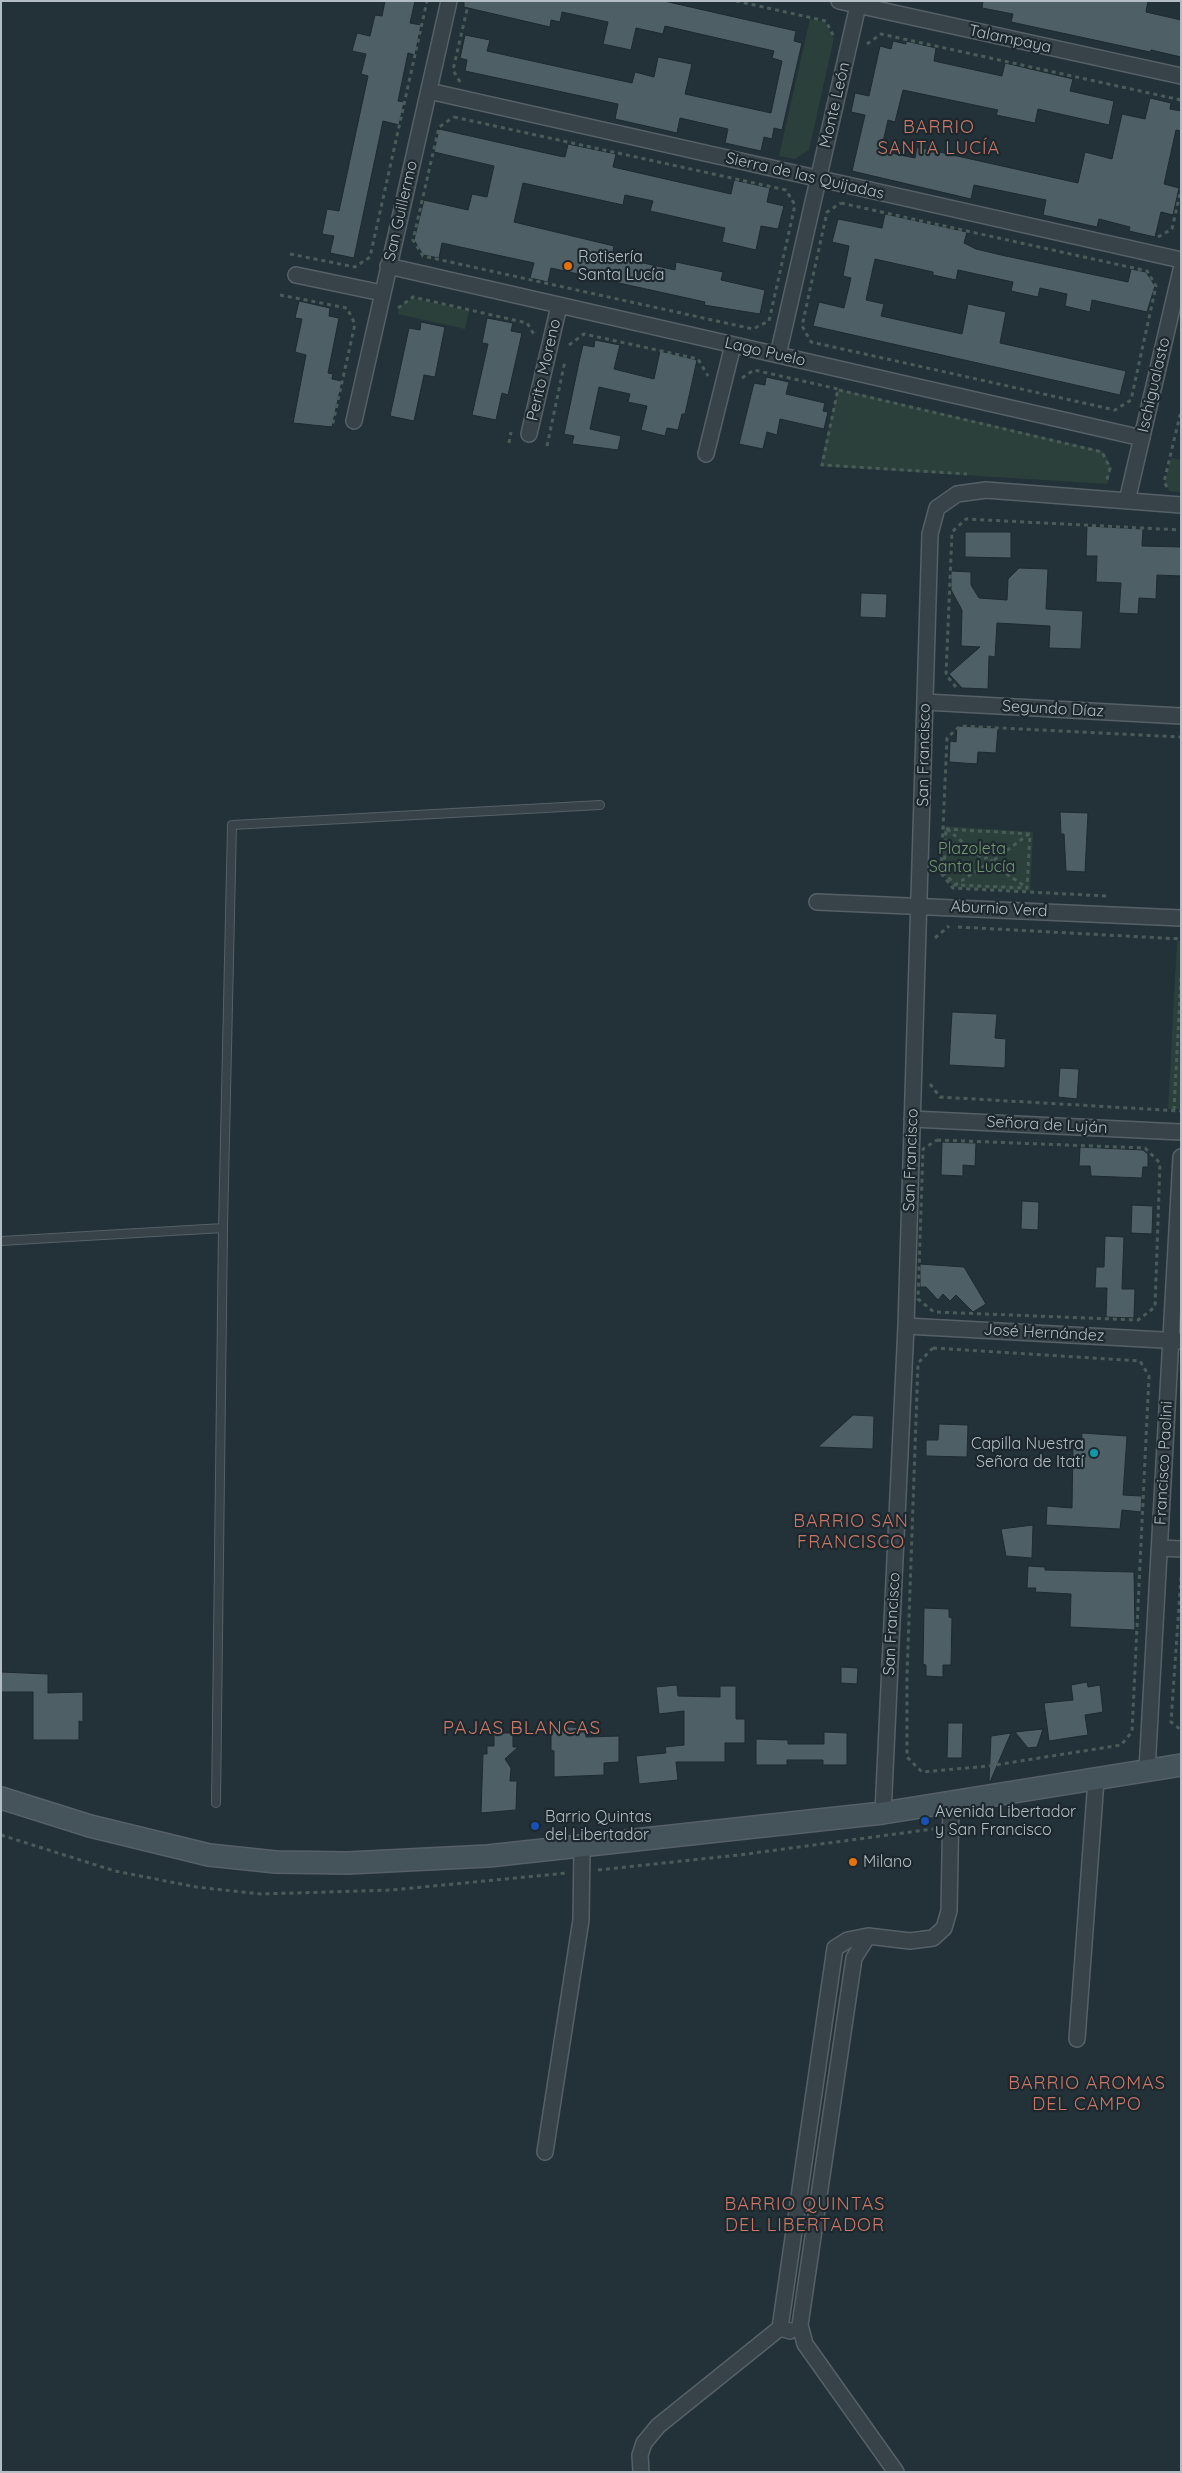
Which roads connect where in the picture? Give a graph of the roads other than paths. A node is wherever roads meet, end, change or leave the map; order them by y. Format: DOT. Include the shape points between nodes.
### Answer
graph roads {
  1 [pos="450,1"];
  2 [pos="839,1"];
  3 [pos="858,3"];
  4 [pos="1181,76"];
  5 [pos="429,91"];
  6 [pos="818,179"];
  7 [pos="1181,260"];
  8 [pos="388,266"];
  9 [pos="1181,270"];
  10 [pos="296,275"];
  11 [pos="382,293"];
  12 [pos="558,306"];
  13 [pos="733,345"];
  14 [pos="778,355"];
  15 [pos="354,421"];
  16 [pos="529,434"];
  17 [pos="1142,438"];
  18 [pos="706,454"];
  19 [pos="1127,501"];
  20 [pos="1181,506"];
  21 [pos="925,702"];
  22 [pos="1181,716"];
  23 [pos="600,806"];
  24 [pos="817,902"];
  25 [pos="920,905"];
  26 [pos="1181,918"];
  27 [pos="912,1119"];
  28 [pos="1181,1132"];
  29 [pos="1181,1157"];
  30 [pos="223,1228"];
  31 [pos="1,1241"];
  32 [pos="906,1326"];
  33 [pos="1175,1340"];
  34 [pos="1160,1548"];
  35 [pos="1181,1549"];
  36 [pos="1181,1765"];
  37 [pos="1147,1770"];
  38 [pos="1096,1780"];
  39 [pos="1,1798"];
  40 [pos="952,1801"];
  41 [pos="216,1803"];
  42 [pos="883,1813"];
  43 [pos="582,1846"];
  44 [pos="868,1936"];
  45 [pos="1077,2039"];
  46 [pos="545,2152"];
  47 [pos="780,2328"];
  48 [pos="802,2335"];
  49 [pos="641,2472"];
  50 [pos="896,2472"];
  1 -- 5 [label="street, San Guillermo"];
  2 -- 3 [label="street, Talampaya"];
  3 -- 4 [label="street, Talampaya"];
  3 -- 6 [label="street, Monte León"];
  5 -- 6 [label="street, Sierra de las Quijadas"];
  5 -- 8 [label="street, San Guillermo"];
  6 -- 7 [label="street, Sierra de las Quijadas"];
  6 -- 14 [label="street, Monte León"];
  8 -- 11 [label="street, San Guillermo"];
  8 -- 12 [label="street, Lago Puelo"];
  9 -- 17 [label="street, Ischigualasto"];
  10 -- 11 [label="street"];
  11 -- 15 [label="street, San Guillermo"];
  12 -- 13 [label="street, Lago Puelo"];
  12 -- 16 [label="street, Perito Moreno"];
  13 -- 14 [label="street, Lago Puelo"];
  13 -- 18 [label="street"];
  14 -- 17 [label="street, Lago Puelo"];
  17 -- 19 [label="street, Ischigualasto"];
  19 -- 20 [label="street"];
  19 -- 21 [label="street, San Francisco" via="986,490 957,494 937,508 930,534"];
  21 -- 22 [label="street, Segundo Díaz"];
  21 -- 25 [label="street, San Francisco"];
  23 -- 30 [label="lane" via="232,825"];
  24 -- 25 [label="street, Aburnio Verd"];
  25 -- 26 [label="street, Aburnio Verd"];
  25 -- 27 [label="street, San Francisco"];
  27 -- 28 [label="street, Señora de Luján"];
  27 -- 32 [label="street, San Francisco"];
  29 -- 33 [label="street, Francisco Paolini"];
  30 -- 31 [label="lane"];
  30 -- 41 [label="lane"];
  32 -- 33 [label="street, José Hernández"];
  32 -- 42 [label="street, San Francisco"];
  33 -- 34 [label="street, Francisco Paolini"];
  34 -- 35 [label="street"];
  34 -- 37 [label="street, Francisco Paolini"];
  36 -- 37 [label="main road"];
  37 -- 38 [label="main road"];
  38 -- 40 [label="main road"];
  38 -- 45 [label="street"];
  39 -- 43 [label="main road" via="90,1826 209,1855 276,1862 348,1863 488,1856"];
  40 -- 42 [label="main road"];
  40 -- 44 [label="street" via="949,1911 944,1928 933,1938 910,1940"];
  42 -- 43 [label="main road"];
  43 -- 46 [label="street" via="581,1920"];
  44 -- 47 [label="street" via="848,1940 835,1948"];
  44 -- 48 [label="street" via="854,1958 800,2325"];
  47 -- 48 [label="street"];
  47 -- 49 [label="street" via="658,2426 644,2443 640,2454"];
  48 -- 50 [label="street" via="805,2344"];
}
